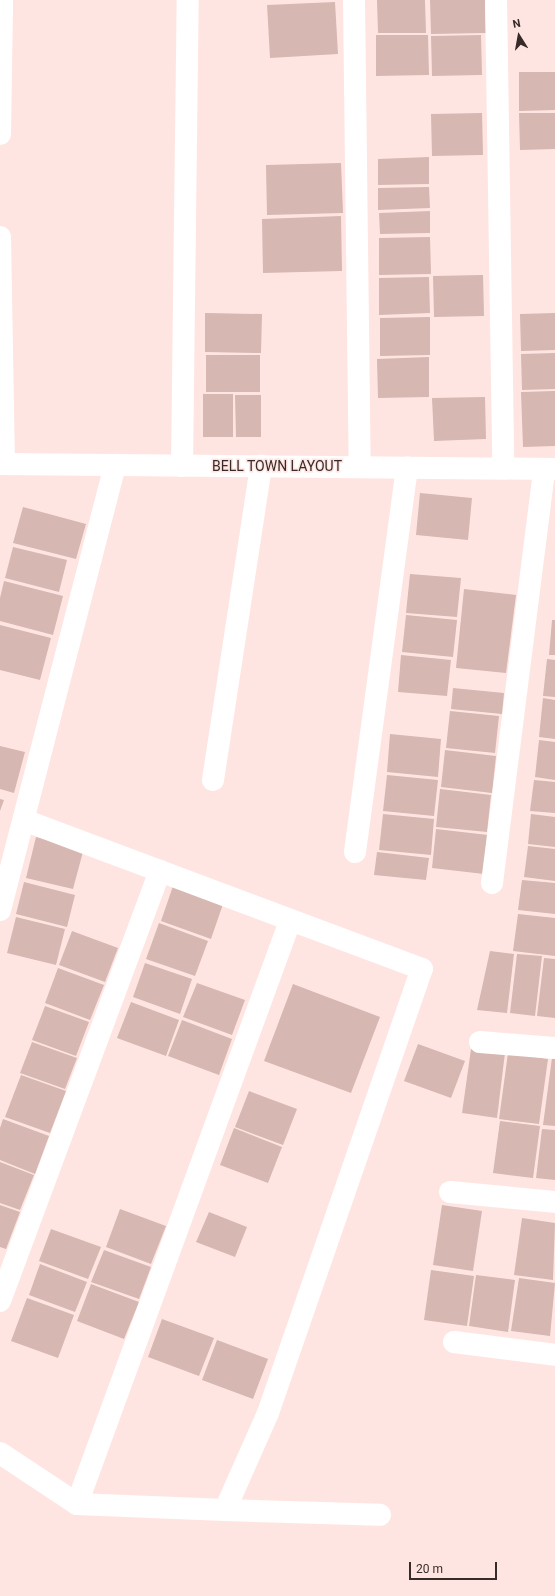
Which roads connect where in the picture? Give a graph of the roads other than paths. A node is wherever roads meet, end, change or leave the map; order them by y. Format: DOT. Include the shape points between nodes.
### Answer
graph roads {
  1 [pos="2,0"];
  2 [pos="188,0"];
  3 [pos="354,0"];
  4 [pos="496,0"];
  5 [pos="0,134"];
  6 [pos="0,237"];
  7 [pos="0,295"];
  8 [pos="2,464"];
  9 [pos="115,465"];
  10 [pos="182,466"];
  11 [pos="261,466"];
  12 [pos="360,467"];
  13 [pos="407,468"];
  14 [pos="503,468"];
  15 [pos="549,469"];
  16 [pos="213,780"];
  17 [pos="24,820"];
  18 [pos="354,852"];
  19 [pos="160,871"];
  20 [pos="492,882"];
  21 [pos="0,910"];
  22 [pos="290,921"];
  23 [pos="480,1042"];
  24 [pos="555,1048"];
  25 [pos="450,1192"];
  26 [pos="555,1202"];
  27 [pos="0,1301"];
  28 [pos="454,1342"];
  29 [pos="555,1355"];
  30 [pos="0,1453"];
  31 [pos="77,1504"];
  32 [pos="225,1510"];
  33 [pos="380,1515"];
  1 -- 5 [label="street"];
  2 -- 10 [label="street"];
  3 -- 12 [label="street"];
  4 -- 14 [label="street"];
  6 -- 7 [label="street"];
  7 -- 8 [label="street"];
  8 -- 9 [label="street, BELL TOWN LAYOUT"];
  9 -- 10 [label="street, BELL TOWN LAYOUT"];
  9 -- 17 [label="street"];
  10 -- 11 [label="street, BELL TOWN LAYOUT"];
  11 -- 12 [label="street, BELL TOWN LAYOUT"];
  11 -- 16 [label="street"];
  12 -- 13 [label="street, BELL TOWN LAYOUT"];
  13 -- 14 [label="street, BELL TOWN LAYOUT"];
  13 -- 18 [label="street"];
  14 -- 15 [label="street, BELL TOWN LAYOUT"];
  15 -- 20 [label="street"];
  17 -- 19 [label="street"];
  17 -- 21 [label="street"];
  19 -- 22 [label="street"];
  19 -- 27 [label="street"];
  22 -- 31 [label="street"];
  22 -- 32 [label="street" via="422,969 268,1413"];
  23 -- 24 [label="street"];
  25 -- 26 [label="street"];
  28 -- 29 [label="street"];
  30 -- 31 [label="street"];
  31 -- 32 [label="street"];
  32 -- 33 [label="street"];
}
